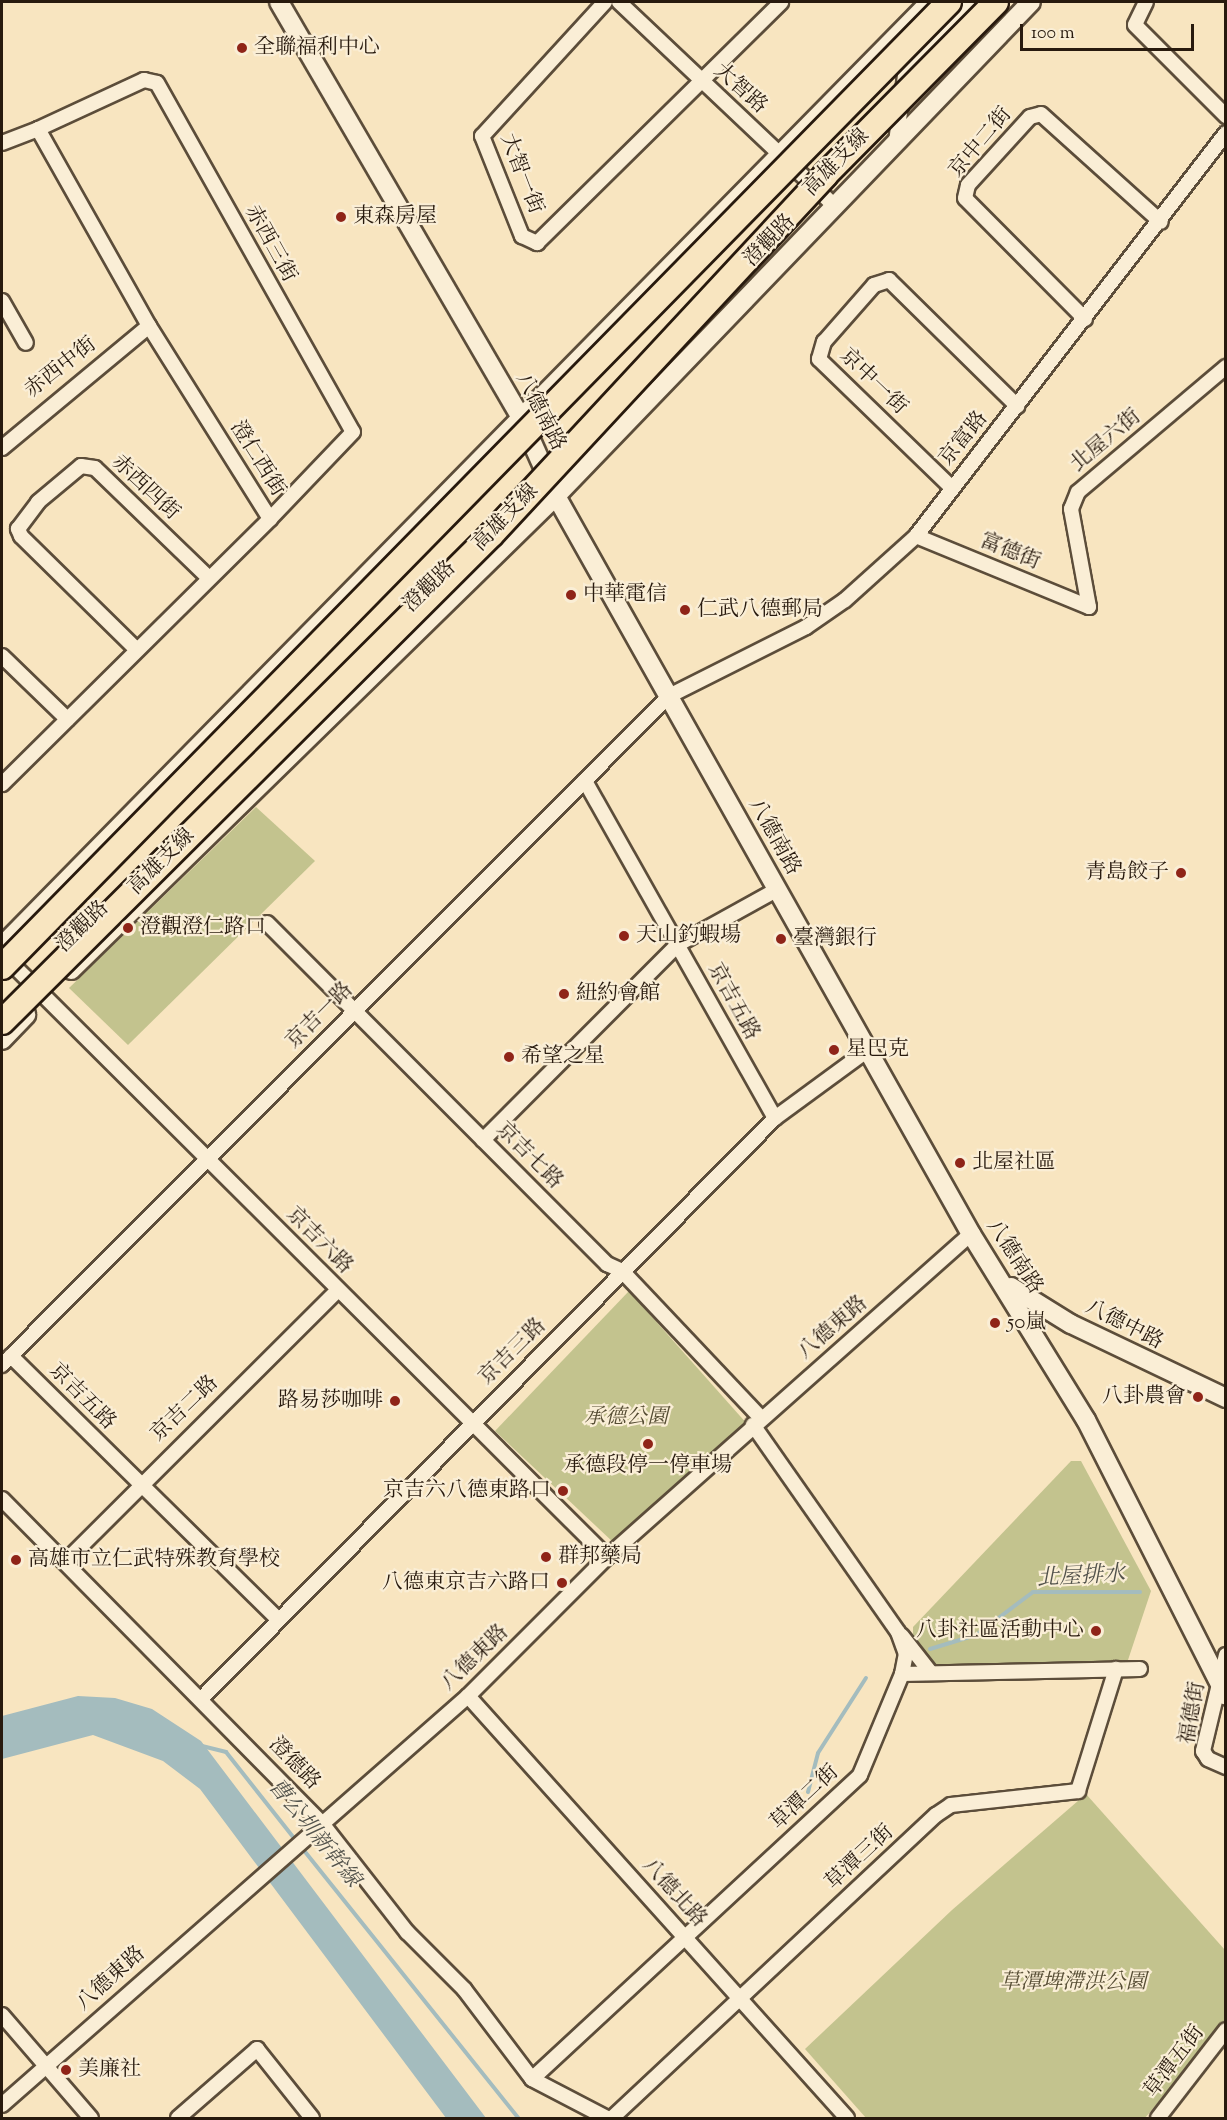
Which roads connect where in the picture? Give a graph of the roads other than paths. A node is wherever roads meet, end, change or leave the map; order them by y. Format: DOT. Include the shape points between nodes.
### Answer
graph roads {
  1 [pos="279,2"];
  2 [pos="605,2"];
  3 [pos="619,2"];
  4 [pos="782,2"];
  5 [pos="930,2"];
  6 [pos="949,2"];
  7 [pos="973,2"];
  8 [pos="996,2"];
  9 [pos="1030,2"];
  10 [pos="1146,2"];
  11 [pos="702,84"];
  12 [pos="1226,116"];
  13 [pos="38,129"];
  14 [pos="1226,133"];
  15 [pos="2,143"];
  16 [pos="895,144"];
  17 [pos="781,154"];
  18 [pos="835,206"];
  19 [pos="1161,222"];
  20 [pos="2,301"];
  21 [pos="1085,319"];
  22 [pos="149,326"];
  23 [pos="26,343"];
  24 [pos="1226,367"];
  25 [pos="1017,406"];
  26 [pos="522,420"];
  27 [pos="2,448"];
  28 [pos="951,487"];
  29 [pos="556,496"];
  30 [pos="270,519"];
  31 [pos="916,536"];
  32 [pos="207,576"];
  33 [pos="1089,607"];
  34 [pos="136,649"];
  35 [pos="2,656"];
  36 [pos="669,696"];
  37 [pos="67,719"];
  38 [pos="585,781"];
  39 [pos="2,782"];
  40 [pos="778,889"];
  41 [pos="267,923"];
  42 [pos="677,945"];
  43 [pos="2,946"];
  44 [pos="2,954"];
  45 [pos="2,967"];
  46 [pos="45,996"];
  47 [pos="355,1011"];
  48 [pos="2,1022"];
  49 [pos="2,1040"];
  50 [pos="868,1050"];
  51 [pos="775,1118"];
  52 [pos="483,1140"];
  53 [pos="207,1158"];
  54 [pos="971,1234"];
  55 [pos="622,1271"];
  56 [pos="1006,1284"];
  57 [pos="338,1290"];
  58 [pos="6,1360"];
  59 [pos="1226,1398"];
  60 [pos="474,1421"];
  61 [pos="757,1421"];
  62 [pos="139,1483"];
  63 [pos="2,1499"];
  64 [pos="607,1557"];
  65 [pos="65,1562"];
  66 [pos="278,1619"];
  67 [pos="898,1632"];
  68 [pos="1226,1655"];
  69 [pos="1116,1669"];
  70 [pos="1140,1669"];
  71 [pos="932,1673"];
  72 [pos="902,1674"];
  73 [pos="1222,1690"];
  74 [pos="468,1696"];
  75 [pos="201,1699"];
  76 [pos="1226,1767"];
  77 [pos="321,1822"];
  78 [pos="686,1937"];
  79 [pos="741,1998"];
  80 [pos="2,2015"];
  81 [pos="1226,2030"];
  82 [pos="46,2067"];
  83 [pos="532,2079"];
  84 [pos="2,2105"];
  85 [pos="91,2118"];
  86 [pos="178,2118"];
  87 [pos="312,2118"];
  88 [pos="607,2118"];
  89 [pos="612,2118"];
  90 [pos="847,2118"];
  91 [pos="1158,2118"];
  1 -- 26 [label="street, 八德南路"];
  2 -- 11 [label="street, 大智一街" via="482,135 522,236 537,243"];
  3 -- 11 [label="street, 大智路"];
  4 -- 11 [label="street"];
  5 -- 17 [label="street, 澄觀路"];
  6 -- 45 [label="highway, 高雄支線, bridge"];
  7 -- 16 [label="street" via="904,75"];
  8 -- 48 [label="highway, 高雄支線, bridge" via="825,175 491,535"];
  9 -- 16 [label="street, 澄觀路"];
  10 -- 12 [label="street" via="1135,25"];
  11 -- 17 [label="street, 大智路"];
  13 -- 15 [label="street"];
  13 -- 22 [label="street, 澄仁西街"];
  13 -- 30 [label="street, 赤西三街" via="144,80 157,83 353,432"];
  14 -- 19 [label="street, 京富路"];
  16 -- 18 [label="street, 澄觀路"];
  17 -- 18 [label="street, 大智路"];
  17 -- 26 [label="street, 澄觀路"];
  18 -- 29 [label="street, 澄觀路"];
  19 -- 21 [label="street, 京富路"];
  19 -- 21 [label="street, 京中二街" via="1041,114 1030,117 968,185 965,198"];
  20 -- 23 [label="street"];
  21 -- 25 [label="street, 京富路"];
  22 -- 27 [label="street, 赤西中街"];
  22 -- 30 [label="street, 澄仁西街"];
  24 -- 33 [label="street, 北屋六街" via="1078,492 1071,509"];
  25 -- 28 [label="street, 京富路"];
  25 -- 28 [label="street, 京中一街" via="889,280 874,285 824,342 819,359"];
  26 -- 29 [label="street, 八德南路"];
  26 -- 43 [label="street, 澄觀路"];
  28 -- 31 [label="street, 京富路"];
  29 -- 36 [label="street, 八德南路"];
  29 -- 46 [label="street, 澄觀路"];
  30 -- 32 [label="street, 澄仁西街"];
  31 -- 33 [label="street, 富德街"];
  31 -- 36 [label="street, 京富路" via="845,600 806,627"];
  32 -- 34 [label="street, 澄仁西街"];
  32 -- 34 [label="street, 赤西四街" via="95,468 81,466 38,502 18,529 21,536"];
  34 -- 37 [label="street, 澄仁西街"];
  35 -- 37 [label="street"];
  36 -- 38 [label="street, 京吉一路"];
  36 -- 40 [label="street, 八德南路"];
  37 -- 39 [label="street, 澄仁西街"];
  38 -- 42 [label="street, 京吉五路"];
  38 -- 47 [label="street, 京吉一路"];
  40 -- 42 [label="street"];
  40 -- 50 [label="street, 八德南路"];
  41 -- 47 [label="street, 京吉七路"];
  42 -- 51 [label="street, 京吉五路"];
  42 -- 52 [label="street"];
  44 -- 46 [label="street, 京吉六路"];
  46 -- 49 [label="street, 澄觀路"];
  46 -- 53 [label="street, 京吉六路"];
  47 -- 52 [label="street, 京吉七路"];
  47 -- 53 [label="street, 京吉一路"];
  50 -- 51 [label="street, 京吉三路"];
  50 -- 54 [label="street, 八德南路"];
  51 -- 55 [label="street, 京吉三路"];
  52 -- 55 [label="street, 京吉七路" via="607,1264"];
  53 -- 57 [label="street, 京吉六路"];
  53 -- 58 [label="street, 京吉一路"];
  54 -- 56 [label="street, 八德南路"];
  54 -- 61 [label="street, 八德東路"];
  55 -- 60 [label="street, 京吉三路"];
  55 -- 61 [label="street, 京吉七路"];
  56 -- 59 [label="street, 八德中路" via="1071,1324"];
  56 -- 73 [label="street, 八德南路" via="1086,1420"];
  57 -- 60 [label="street, 京吉六路"];
  57 -- 62 [label="street, 京吉二路"];
  58 -- 62 [label="street, 京吉五路"];
  60 -- 64 [label="street, 京吉六路"];
  60 -- 66 [label="street, 京吉三路"];
  61 -- 64 [label="street, 八德東路"];
  61 -- 67 [label="street, 草潭二街"];
  62 -- 65 [label="street, 京吉二路"];
  62 -- 66 [label="street, 京吉五路"];
  63 -- 65 [label="street, 澄德路"];
  64 -- 74 [label="street, 八德東路"];
  65 -- 75 [label="street, 澄德路"];
  66 -- 75 [label="street, 京吉三路"];
  67 -- 71 [label="street"];
  67 -- 72 [label="street, 草潭二街" via="906,1654"];
  68 -- 73 [label="street, 福德街"];
  69 -- 70 [label="street"];
  69 -- 71 [label="street"];
  69 -- 79 [label="street, 草潭三街" via="1078,1791 951,1805"];
  71 -- 72 [label="street"];
  72 -- 78 [label="street, 草潭二街" via="860,1775"];
  73 -- 76 [label="street, 福德街" via="1203,1751 1208,1759"];
  74 -- 77 [label="street, 八德東路"];
  74 -- 78 [label="street, 八德北路"];
  75 -- 77 [label="street, 澄德路"];
  77 -- 82 [label="street, 八德東路"];
  77 -- 83 [label="street, 澄德路" via="407,1932 464,1989"];
  78 -- 79 [label="street, 八德北路"];
  78 -- 83 [label="street, 草潭二街"];
  79 -- 89 [label="street, 草潭三街"];
  79 -- 90 [label="street, 八德北路"];
  80 -- 82 [label="street"];
  81 -- 91 [label="street, 草潭五街"];
  82 -- 84 [label="street, 八德東路"];
  82 -- 85 [label="street"];
  83 -- 88 [label="street"];
  86 -- 87 [label="street" via="257,2049"];
}
